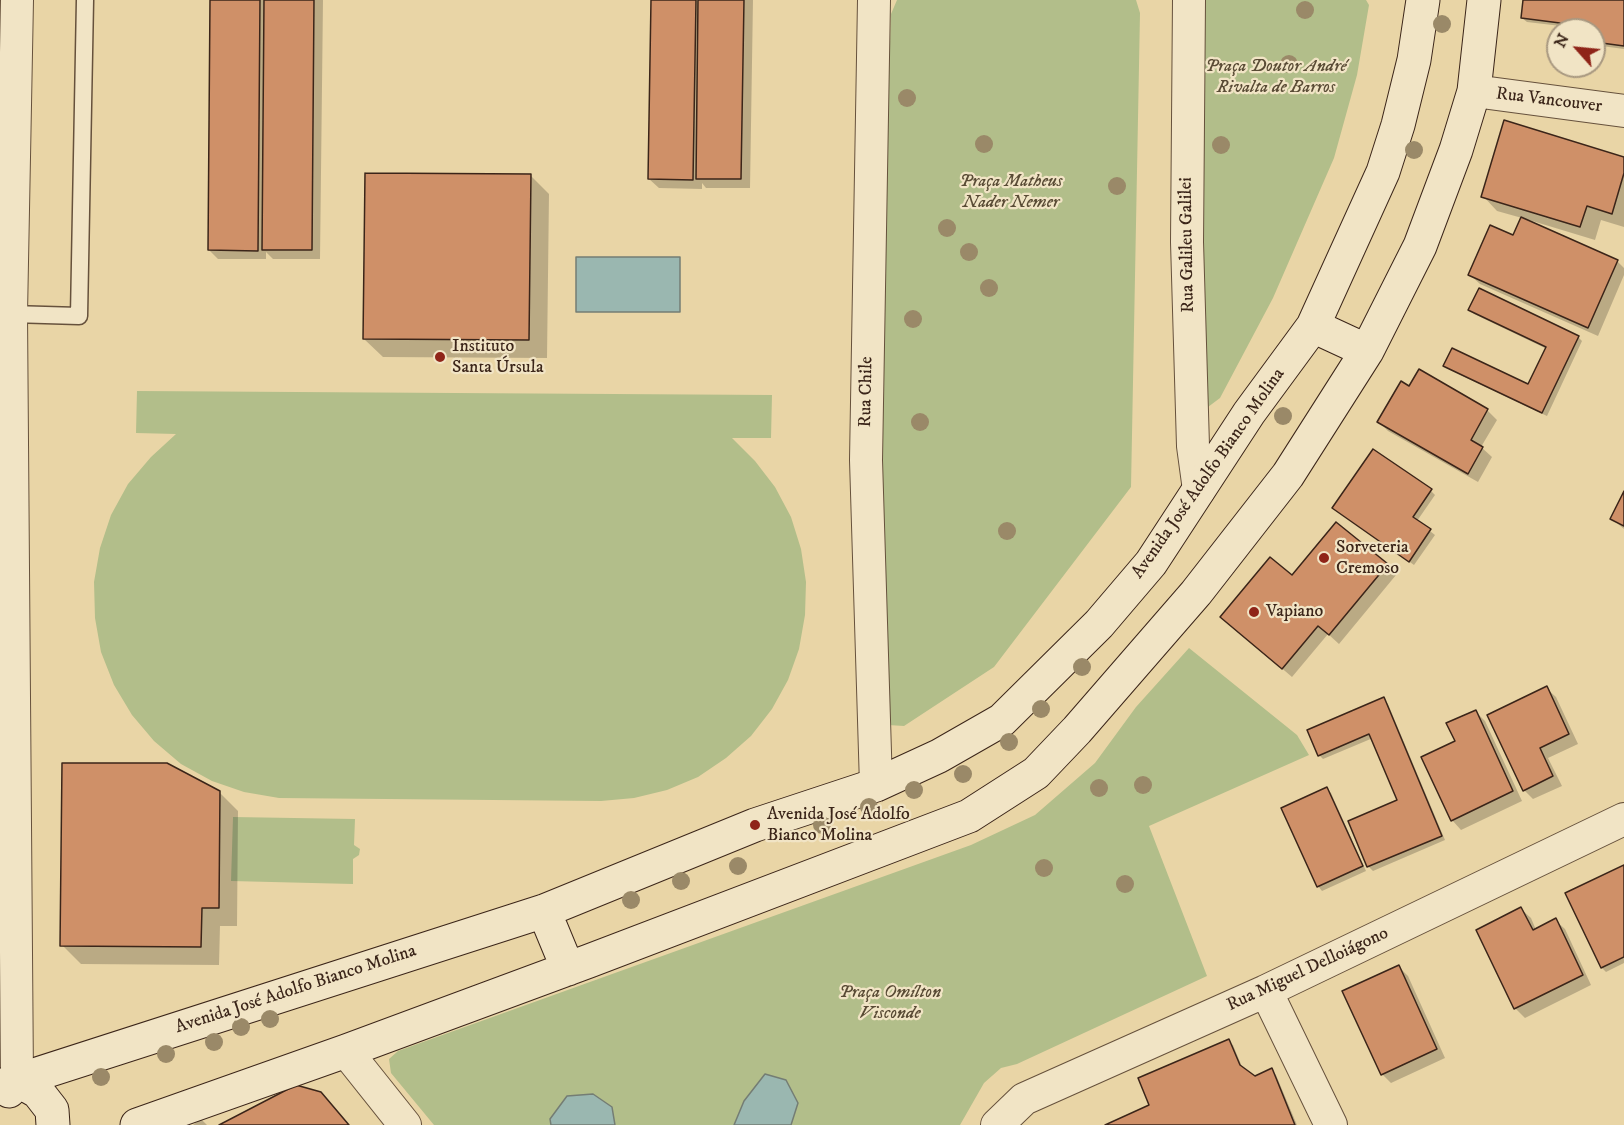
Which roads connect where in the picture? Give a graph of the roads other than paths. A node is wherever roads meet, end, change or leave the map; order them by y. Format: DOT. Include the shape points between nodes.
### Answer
graph roads {
  1 [pos="17,0"];
  2 [pos="85,0"];
  3 [pos="874,0"];
  4 [pos="1189,0"];
  5 [pos="1423,0"];
  6 [pos="1484,0"];
  7 [pos="1474,91"];
  8 [pos="1624,111"];
  9 [pos="8,137"];
  10 [pos="11,315"];
  11 [pos="1313,326"];
  12 [pos="1366,351"];
  13 [pos="1199,490"];
  14 [pos="876,785"];
  15 [pos="1624,819"];
  16 [pos="544,911"];
  17 [pos="568,969"];
  18 [pos="1266,991"];
  19 [pos="346,1051"];
  20 [pos="6,1089"];
  21 [pos="53,1125"];
  22 [pos="137,1125"];
  23 [pos="405,1125"];
  24 [pos="997,1125"];
  25 [pos="1331,1125"];
  1 -- 9 [label="street"];
  2 -- 10 [label="lane" via="79,316"];
  3 -- 14 [label="street, Rua Chile" via="866,460"];
  4 -- 13 [label="street, Rua Galileu Galilei" via="1187,242 1192,446"];
  5 -- 11 [label="main road, Avenida José Adolfo Bianco Molina" via="1414,60 1383,172"];
  6 -- 7 [label="main road"];
  7 -- 8 [label="street, Rua Vancouver"];
  7 -- 12 [label="main road" via="1420,246"];
  9 -- 10 [label="street"];
  10 -- 20 [label="street"];
  11 -- 12 [label="main road"];
  11 -- 13 [label="main road, Avenida José Adolfo Bianco Molina"];
  12 -- 17 [label="main road" via="1288,475 1203,584 1036,773 969,816"];
  13 -- 14 [label="main road, Avenida José Adolfo Bianco Molina" via="1151,563 1099,624 1002,720 939,756"];
  14 -- 16 [label="main road, Avenida José Adolfo Bianco Molina" via="755,825"];
  15 -- 18 [label="street, Rua Miguel Delloiágono"];
  16 -- 17 [label="main road"];
  16 -- 20 [label="main road, Avenida José Adolfo Bianco Molina"];
  17 -- 19 [label="main road"];
  18 -- 24 [label="street, Rua Miguel Delloiágono" via="1024,1099"];
  18 -- 25 [label="street"];
  19 -- 22 [label="main road"];
  19 -- 23 [label="street"];
  20 -- 21 [label="main road" via="38,1092 52,1110"];
}
